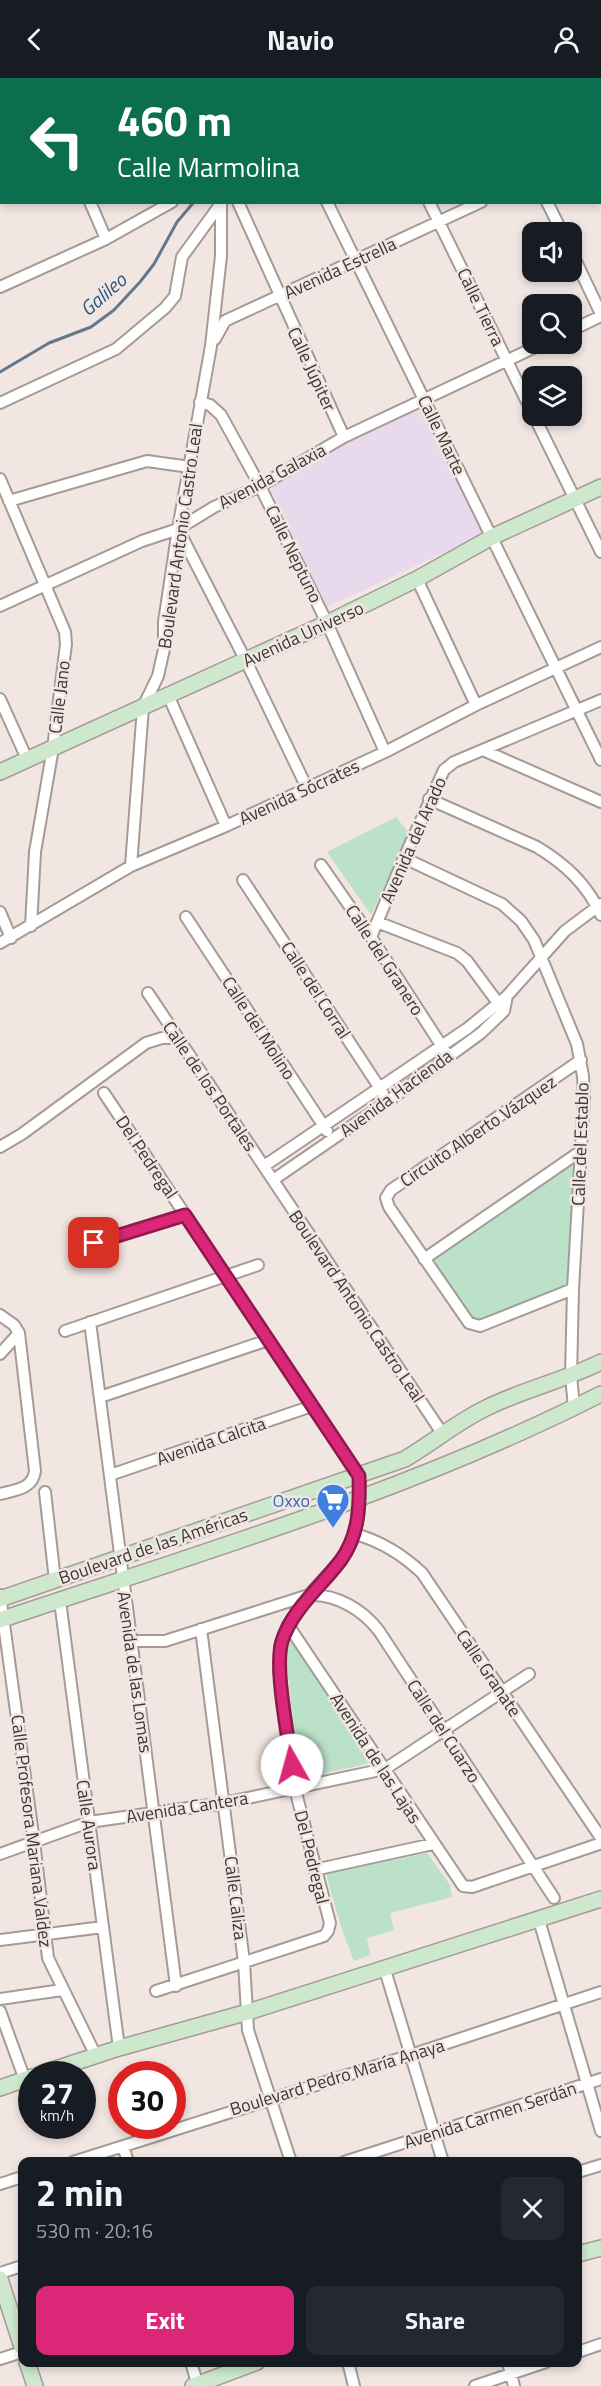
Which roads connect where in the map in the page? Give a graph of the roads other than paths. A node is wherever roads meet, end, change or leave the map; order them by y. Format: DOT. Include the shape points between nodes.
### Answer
graph roads {
  1 [pos="91,204"];
  2 [pos="168,204"];
  3 [pos="220,204"];
  4 [pos="221,204"];
  5 [pos="239,204"];
  6 [pos="328,204"];
  7 [pos="430,204"];
  8 [pos="477,204"];
  9 [pos="548,204"];
  10 [pos="439,222"];
  11 [pos="557,222"];
  12 [pos="106,239"];
  13 [pos="356,261"];
  14 [pos="582,274"];
  15 [pos="0,287"];
  16 [pos="279,296"];
  17 [pos="601,315"];
  18 [pos="582,325"];
  19 [pos="211,346"];
  20 [pos="522,353"];
  21 [pos="507,360"];
  22 [pos="522,391"];
  23 [pos="424,399"];
  24 [pos="200,402"];
  25 [pos="0,403"];
  26 [pos="539,426"];
  27 [pos="344,437"];
  28 [pos="190,467"];
  29 [pos="0,479"];
  30 [pos="260,486"];
  31 [pos="601,487"];
  32 [pos="575,499"];
  33 [pos="9,501"];
  34 [pos="178,529"];
  35 [pos="492,537"];
  36 [pos="601,552"];
  37 [pos="417,579"];
  38 [pos="45,585"];
  39 [pos="0,606"];
  40 [pos="327,623"];
  41 [pos="601,647"];
  42 [pos="246,661"];
  43 [pos="557,667"];
  44 [pos="168,695"];
  45 [pos="0,699"];
  46 [pos="601,700"];
  47 [pos="476,705"];
  48 [pos="143,706"];
  49 [pos="579,711"];
  50 [pos="53,748"];
  51 [pos="484,750"];
  52 [pos="386,752"];
  53 [pos="27,759"];
  54 [pos="601,760"];
  55 [pos="0,772"];
  56 [pos="307,788"];
  57 [pos="429,799"];
  58 [pos="601,802"];
  59 [pos="226,826"];
  60 [pos="404,858"];
  61 [pos="321,865"];
  62 [pos="131,866"];
  63 [pos="243,880"];
  64 [pos="600,908"];
  65 [pos="0,912"];
  66 [pos="186,917"];
  67 [pos="377,922"];
  68 [pos="31,926"];
  69 [pos="371,937"];
  70 [pos="11,938"];
  71 [pos="0,943"];
  72 [pos="540,957"];
  73 [pos="148,993"];
  74 [pos="500,1007"];
  75 [pos="178,1038"];
  76 [pos="441,1047"];
  77 [pos="448,1056"];
  78 [pos="581,1060"];
  79 [pos="380,1088"];
  80 [pos="104,1093"];
  81 [pos="388,1101"];
  82 [pos="323,1126"];
  83 [pos="332,1139"];
  84 [pos="0,1147"];
  85 [pos="581,1151"];
  86 [pos="264,1166"];
  87 [pos="273,1180"];
  88 [pos="185,1215"];
  89 [pos="87,1241"];
  90 [pos="424,1259"];
  91 [pos="258,1265"];
  92 [pos="225,1277"];
  93 [pos="573,1289"];
  94 [pos="0,1315"];
  95 [pos="90,1322"];
  96 [pos="65,1331"];
  97 [pos="19,1333"];
  98 [pos="268,1340"];
  99 [pos="0,1354"];
  100 [pos="601,1362"];
  101 [pos="571,1376"];
  102 [pos="601,1394"];
  103 [pos="100,1397"];
  104 [pos="312,1406"];
  105 [pos="574,1407"];
  106 [pos="442,1433"];
  107 [pos="405,1459"];
  108 [pos="110,1475"];
  109 [pos="359,1476"];
  110 [pos="413,1479"];
  111 [pos="45,1492"];
  112 [pos="0,1494"];
  113 [pos="360,1499"];
  114 [pos="355,1534"];
  115 [pos="120,1558"];
  116 [pos="55,1580"];
  117 [pos="123,1580"];
  118 [pos="309,1595"];
  119 [pos="0,1598"];
  120 [pos="60,1601"];
  121 [pos="2,1619"];
  122 [pos="288,1625"];
  123 [pos="201,1629"];
  124 [pos="132,1641"];
  125 [pos="529,1674"];
  126 [pos="502,1692"];
  127 [pos="444,1731"];
  128 [pos="386,1769"];
  129 [pos="295,1789"];
  130 [pos="224,1803"];
  131 [pos="154,1813"];
  132 [pos="89,1821"];
  133 [pos="601,1840"];
  134 [pos="34,1842"];
  135 [pos="433,1844"];
  136 [pos="0,1854"];
  137 [pos="534,1866"];
  138 [pos="315,1870"];
  139 [pos="554,1898"];
  140 [pos="601,1899"];
  141 [pos="539,1920"];
  142 [pos="103,1927"];
  143 [pos="45,1934"];
  144 [pos="0,1940"];
  145 [pos="244,1962"];
  146 [pos="385,1970"];
  147 [pos="176,1986"];
  148 [pos="62,1990"];
  149 [pos="156,1992"];
  150 [pos="601,1992"];
  151 [pos="0,1999"];
  152 [pos="564,2004"];
  153 [pos="0,2011"];
  154 [pos="248,2012"];
  155 [pos="119,2048"];
  156 [pos="411,2055"];
  157 [pos="96,2056"];
  158 [pos="21,2061"];
  159 [pos="80,2061"];
  160 [pos="601,2079"];
  161 [pos="18,2082"];
  162 [pos="587,2083"];
  163 [pos="0,2088"];
  164 [pos="270,2098"];
  165 [pos="601,2131"];
  166 [pos="435,2132"];
  167 [pos="123,2146"];
  168 [pos="89,2157"];
  169 [pos="126,2157"];
  170 [pos="289,2157"];
  171 [pos="359,2157"];
  172 [pos="442,2157"];
  173 [pos="601,2164"];
  174 [pos="582,2171"];
  175 [pos="18,2178"];
  176 [pos="0,2184"];
  177 [pos="601,2248"];
  178 [pos="582,2253"];
  179 [pos="18,2267"];
  180 [pos="0,2273"];
  181 [pos="0,2279"];
  182 [pos="18,2337"];
  183 [pos="601,2344"];
  184 [pos="582,2351"];
  185 [pos="18,2352"];
  186 [pos="0,2359"];
  187 [pos="29,2367"];
  188 [pos="192,2367"];
  189 [pos="244,2367"];
  190 [pos="349,2367"];
  191 [pos="509,2367"];
  192 [pos="531,2367"];
  193 [pos="511,2374"];
  194 [pos="196,2385"];
  195 [pos="35,2386"];
  196 [pos="354,2386"];
  197 [pos="475,2386"];
  198 [pos="514,2386"];
  1 -- 12 [label="street"];
  2 -- 12 [label="street"];
  3 -- 25 [label="street" via="182,257 175,296 116,349"];
  4 -- 19 [label="street, Boulevard Antonio Castro Leal" via="221,256"];
  5 -- 16 [label="street, Calle Júpiter"];
  6 -- 13 [label="street, Calle Marte"];
  7 -- 10 [label="street, Calle Tierra"];
  8 -- 10 [label="street, Avenida Estrella"];
  9 -- 11 [label="street"];
  10 -- 13 [label="street, Avenida Estrella"];
  10 -- 21 [label="street, Calle Tierra"];
  12 -- 15 [label="street"];
  13 -- 16 [label="street, Avenida Estrella"];
  13 -- 23 [label="street, Calle Marte"];
  14 -- 17 [label="street"];
  16 -- 19 [label="street, Avenida Estrella" via="225,321"];
  16 -- 27 [label="street, Calle Júpiter"];
  17 -- 18 [label="street"];
  19 -- 24 [label="street, Boulevard Antonio Castro Leal"];
  20 -- 21 [label="street, Avenida Galaxia"];
  21 -- 22 [label="street, Calle Tierra"];
  21 -- 23 [label="street, Avenida Galaxia"];
  23 -- 27 [label="street, Avenida Galaxia"];
  23 -- 35 [label="street, Calle Marte"];
  24 -- 28 [label="street, Boulevard Antonio Castro Leal"];
  24 -- 30 [label="street, Calle Neptuno" via="220,415"];
  26 -- 32 [label="street, Calle Tierra"];
  27 -- 30 [label="street, Avenida Galaxia"];
  28 -- 33 [label="street" via="147,461"];
  28 -- 34 [label="street, Boulevard Antonio Castro Leal"];
  29 -- 33 [label="street, Calle Jano"];
  30 -- 34 [label="street, Avenida Galaxia"];
  30 -- 40 [label="street, Calle Neptuno"];
  31 -- 32 [label="street, Avenida Universo"];
  32 -- 35 [label="street, Avenida Universo"];
  32 -- 36 [label="street, Calle Tierra"];
  33 -- 38 [label="street, Calle Jano"];
  34 -- 38 [label="street, Avenida Galaxia"];
  34 -- 42 [label="street"];
  34 -- 48 [label="street, Boulevard Antonio Castro Leal" via="164,622 164,649 158,676"];
  35 -- 37 [label="street, Avenida Universo"];
  35 -- 43 [label="street, Calle Marte"];
  37 -- 40 [label="street, Avenida Universo"];
  37 -- 47 [label="street"];
  38 -- 39 [label="street, Avenida Galaxia"];
  38 -- 50 [label="street, Calle Jano" via="61,619 66,644"];
  40 -- 42 [label="street, Avenida Universo"];
  40 -- 52 [label="street, Calle Neptuno"];
  41 -- 43 [label="street, Avenida Sócrates"];
  42 -- 44 [label="street, Avenida Universo"];
  42 -- 56 [label="street"];
  43 -- 47 [label="street, Avenida Sócrates"];
  43 -- 49 [label="street, Calle Marte"];
  44 -- 48 [label="street, Avenida Universo"];
  44 -- 59 [label="street"];
  45 -- 53 [label="street"];
  46 -- 49 [label="street, Avenida del Arado"];
  47 -- 52 [label="street, Avenida Sócrates"];
  48 -- 50 [label="street, Avenida Universo"];
  48 -- 62 [label="street, Boulevard Antonio Castro Leal"];
  49 -- 51 [label="street, Avenida del Arado"];
  49 -- 54 [label="street, Calle Marte"];
  50 -- 53 [label="street, Avenida Universo"];
  50 -- 68 [label="street, Calle Jano" via="35,852"];
  51 -- 57 [label="street, Avenida del Arado" via="448,766"];
  51 -- 58 [label="street"];
  52 -- 56 [label="street, Avenida Sócrates"];
  53 -- 55 [label="street, Avenida Universo"];
  56 -- 59 [label="street, Avenida Sócrates"];
  57 -- 60 [label="street, Avenida del Arado"];
  57 -- 64 [label="street" via="553,857 578,879"];
  59 -- 62 [label="street, Avenida Sócrates"];
  60 -- 67 [label="street, Avenida del Arado"];
  60 -- 72 [label="street, Calle del Establo" via="502,904 521,921"];
  61 -- 69 [label="street, Calle del Granero"];
  62 -- 68 [label="street, Avenida Sócrates"];
  63 -- 79 [label="street, Calle del Corral"];
  64 -- 72 [label="street, Avenida Hacienda" via="578,920"];
  65 -- 70 [label="street"];
  66 -- 82 [label="street, Calle del Molino"];
  67 -- 69 [label="street, Avenida del Arado"];
  67 -- 74 [label="street" via="457,953"];
  68 -- 70 [label="street, Avenida Sócrates"];
  69 -- 76 [label="street, Calle del Granero"];
  70 -- 71 [label="street, Avenida Sócrates"];
  72 -- 74 [label="street, Avenida Hacienda"];
  72 -- 78 [label="street, Calle del Establo"];
  73 -- 75 [label="street, Calle de los Portales"];
  74 -- 76 [label="street, Avenida Hacienda"];
  74 -- 77 [label="street, Avenida Hacienda" via="481,1033"];
  75 -- 84 [label="street" via="146,1043"];
  75 -- 86 [label="street, Calle de los Portales"];
  76 -- 77 [label="street, Calle del Granero"];
  76 -- 79 [label="street, Avenida Hacienda"];
  77 -- 81 [label="street, Avenida Hacienda"];
  78 -- 85 [label="street, Calle del Establo"];
  78 -- 90 [label="street, Circuito Alberto Vázquez" via="387,1194 387,1203"];
  79 -- 81 [label="street, Calle del Corral"];
  79 -- 82 [label="street, Avenida Hacienda"];
  80 -- 88 [label="street, Del Pedregal"];
  81 -- 83 [label="street, Avenida Hacienda"];
  82 -- 83 [label="street, Calle del Molino"];
  82 -- 86 [label="street, Avenida Hacienda"];
  83 -- 87 [label="street, Avenida Hacienda"];
  85 -- 90 [label="street"];
  85 -- 93 [label="street, Calle del Establo"];
  86 -- 87 [label="street, Calle de los Portales"];
  87 -- 106 [label="street, Boulevard Antonio Castro Leal"];
  88 -- 89 [label="street" via="94,1243"];
  88 -- 92 [label="street, Del Pedregal"];
  90 -- 93 [label="street, Circuito Alberto Vázquez" via="465,1319 474,1326"];
  91 -- 92 [label="street"];
  92 -- 95 [label="street"];
  92 -- 98 [label="street, Del Pedregal"];
  93 -- 101 [label="street, Calle del Establo"];
  94 -- 97 [label="street"];
  95 -- 96 [label="street"];
  95 -- 103 [label="street, Avenida de las Lomas"];
  97 -- 99 [label="street"];
  97 -- 112 [label="street" via="35,1471 33,1481 26,1487"];
  98 -- 103 [label="street"];
  98 -- 104 [label="street, Del Pedregal"];
  100 -- 101 [label="street, Boulevard de las Américas"];
  101 -- 105 [label="street, Calle del Establo"];
  101 -- 106 [label="street, Boulevard de las Américas" via="493,1405"];
  102 -- 105 [label="street, Boulevard de las Américas"];
  103 -- 108 [label="street, Avenida de las Lomas"];
  104 -- 108 [label="street, Avenida Calcita"];
  104 -- 109 [label="street, Del Pedregal"];
  105 -- 110 [label="street, Boulevard de las Américas"];
  106 -- 107 [label="street, Boulevard de las Américas"];
  107 -- 109 [label="street, Boulevard de las Américas"];
  107 -- 110 [label="street"];
  108 -- 115 [label="street, Avenida de las Lomas"];
  109 -- 113 [label="street, Del Pedregal"];
  109 -- 115 [label="street, Boulevard de las Américas"];
  110 -- 113 [label="street, Boulevard de las Américas"];
  111 -- 116 [label="street"];
  113 -- 114 [label="street, Del Pedregal"];
  113 -- 117 [label="street, Boulevard de las Américas"];
  114 -- 118 [label="street, Del Pedregal" via="342,1559"];
  114 -- 126 [label="street, Calle Granate" via="405,1557 422,1574"];
  115 -- 116 [label="street, Boulevard de las Américas"];
  115 -- 117 [label="street, Avenida de las Lomas"];
  116 -- 119 [label="street, Boulevard de las Américas"];
  117 -- 120 [label="street, Boulevard de las Américas"];
  117 -- 124 [label="street, Avenida de las Lomas"];
  118 -- 122 [label="street, Del Pedregal"];
  118 -- 123 [label="street"];
  118 -- 127 [label="street, Calle del Cuarzo" via="341,1601 371,1622"];
  119 -- 121 [label="street, Calle Profesora Mariana Valdez"];
  120 -- 121 [label="street, Boulevard de las Américas"];
  120 -- 132 [label="street, Calle Aurora"];
  121 -- 134 [label="street, Calle Profesora Mariana Valdez"];
  122 -- 128 [label="street, Avenida de las Lajas"];
  122 -- 129 [label="street, Del Pedregal" via="281,1644 279,1670"];
  123 -- 124 [label="street" via="156,1642"];
  123 -- 130 [label="street, Calle Caliza"];
  124 -- 131 [label="street, Avenida de las Lomas"];
  125 -- 126 [label="street, Avenida Cantera"];
  126 -- 127 [label="street, Avenida Cantera"];
  126 -- 133 [label="street, Calle Granate"];
  127 -- 128 [label="street, Avenida Cantera"];
  127 -- 137 [label="street, Calle del Cuarzo"];
  128 -- 129 [label="street, Avenida Cantera"];
  128 -- 135 [label="street, Avenida de las Lajas"];
  129 -- 130 [label="street, Avenida Cantera"];
  129 -- 138 [label="street, Del Pedregal"];
  130 -- 131 [label="street, Avenida Cantera"];
  130 -- 145 [label="street, Calle Caliza"];
  131 -- 132 [label="street, Avenida Cantera"];
  131 -- 147 [label="street, Avenida de las Lomas"];
  132 -- 134 [label="street, Avenida Cantera"];
  132 -- 142 [label="street, Calle Aurora"];
  133 -- 137 [label="street" via="599,1844"];
  134 -- 136 [label="street, Avenida Cantera"];
  134 -- 143 [label="street, Calle Profesora Mariana Valdez"];
  135 -- 137 [label="street, Avenida de las Lajas" via="466,1888"];
  135 -- 138 [label="street"];
  137 -- 139 [label="street, Calle del Cuarzo"];
  138 -- 145 [label="street, Del Pedregal" via="330,1923 328,1931 324,1936"];
  140 -- 141 [label="street"];
  141 -- 146 [label="street"];
  141 -- 152 [label="street"];
  142 -- 143 [label="street"];
  142 -- 155 [label="street, Calle Aurora"];
  143 -- 144 [label="street"];
  143 -- 148 [label="street, Calle Profesora Mariana Valdez" via="48,1958"];
  145 -- 147 [label="street"];
  145 -- 154 [label="street, Calle Caliza"];
  146 -- 154 [label="street"];
  146 -- 156 [label="street"];
  147 -- 149 [label="street"];
  148 -- 151 [label="street"];
  148 -- 157 [label="street, Calle Profesora Mariana Valdez"];
  150 -- 152 [label="street, Boulevard Pedro María Anaya"];
  152 -- 156 [label="street, Boulevard Pedro María Anaya"];
  152 -- 162 [label="street"];
  153 -- 158 [label="street"];
  154 -- 155 [label="street"];
  154 -- 164 [label="street, Calle Caliza" via="248,2030"];
  155 -- 157 [label="street"];
  156 -- 164 [label="street, Boulevard Pedro María Anaya"];
  156 -- 166 [label="street"];
  157 -- 159 [label="street"];
  160 -- 162 [label="street, Avenida Carmen Serdán"];
  161 -- 163 [label="street"];
  162 -- 165 [label="street"];
  162 -- 166 [label="street, Avenida Carmen Serdán"];
  164 -- 167 [label="street, Boulevard Pedro María Anaya"];
  164 -- 170 [label="street, Calle Caliza"];
  166 -- 171 [label="street, Avenida Carmen Serdán"];
  166 -- 172 [label="street"];
  167 -- 168 [label="street, Boulevard Pedro María Anaya"];
  167 -- 169 [label="street"];
  173 -- 174 [label="street"];
  175 -- 176 [label="street"];
  177 -- 178 [label="street"];
  179 -- 180 [label="street"];
  181 -- 182 [label="street"];
  183 -- 184 [label="street"];
  185 -- 186 [label="street"];
  187 -- 195 [label="street"];
  188 -- 194 [label="street"];
  189 -- 194 [label="street"];
  190 -- 196 [label="street"];
  191 -- 193 [label="street"];
  192 -- 193 [label="street"];
  193 -- 197 [label="street"];
  193 -- 198 [label="street"];
}
